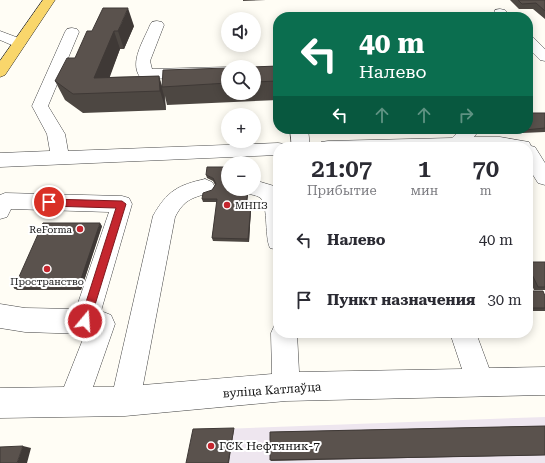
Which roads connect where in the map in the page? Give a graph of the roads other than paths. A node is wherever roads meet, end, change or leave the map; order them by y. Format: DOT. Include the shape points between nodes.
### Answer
graph roads {
  1 [pos="50,0"];
  2 [pos="157,25"];
  3 [pos="72,32"];
  4 [pos="0,35"];
  5 [pos="19,43"];
  6 [pos="533,45"];
  7 [pos="545,57"];
  8 [pos="0,72"];
  9 [pos="221,72"];
  10 [pos="466,134"];
  11 [pos="459,142"];
  12 [pos="273,149"];
  13 [pos="60,158"];
  14 [pos="0,160"];
  15 [pos="533,160"];
  16 [pos="545,178"];
  17 [pos="205,187"];
  18 [pos="261,190"];
  19 [pos="273,200"];
  20 [pos="0,211"];
  21 [pos="0,316"];
  22 [pos="85,321"];
  23 [pos="284,338"];
  24 [pos="465,338"];
  25 [pos="545,381"];
  26 [pos="481,383"];
  27 [pos="286,387"];
  28 [pos="125,401"];
  29 [pos="74,402"];
  30 [pos="0,403"];
  1 -- 5 [label="main road"];
  2 -- 9 [label="street" via="143,61 145,74"];
  3 -- 13 [label="street" via="40,106 56,134"];
  4 -- 5 [label="street"];
  5 -- 8 [label="main road"];
  6 -- 7 [label="street"];
  10 -- 11 [label="street"];
  12 -- 13 [label="street"];
  13 -- 14 [label="street"];
  15 -- 16 [label="street"];
  17 -- 28 [label="street" via="189,190 174,199 164,216"];
  18 -- 19 [label="street" via="266,191"];
  20 -- 22 [label="street" via="5,201 122,204"];
  21 -- 22 [label="street" via="12,319"];
  22 -- 29 [label="street" via="102,324"];
  23 -- 27 [label="street"];
  24 -- 26 [label="street"];
  25 -- 26 [label="street, вуліца Катлаўца"];
  26 -- 27 [label="street, вуліца Катлаўца"];
  27 -- 28 [label="street, вуліца Катлаўца"];
  28 -- 29 [label="street, вуліца Катлаўца"];
  29 -- 30 [label="street, вуліца Катлаўца"];
}
